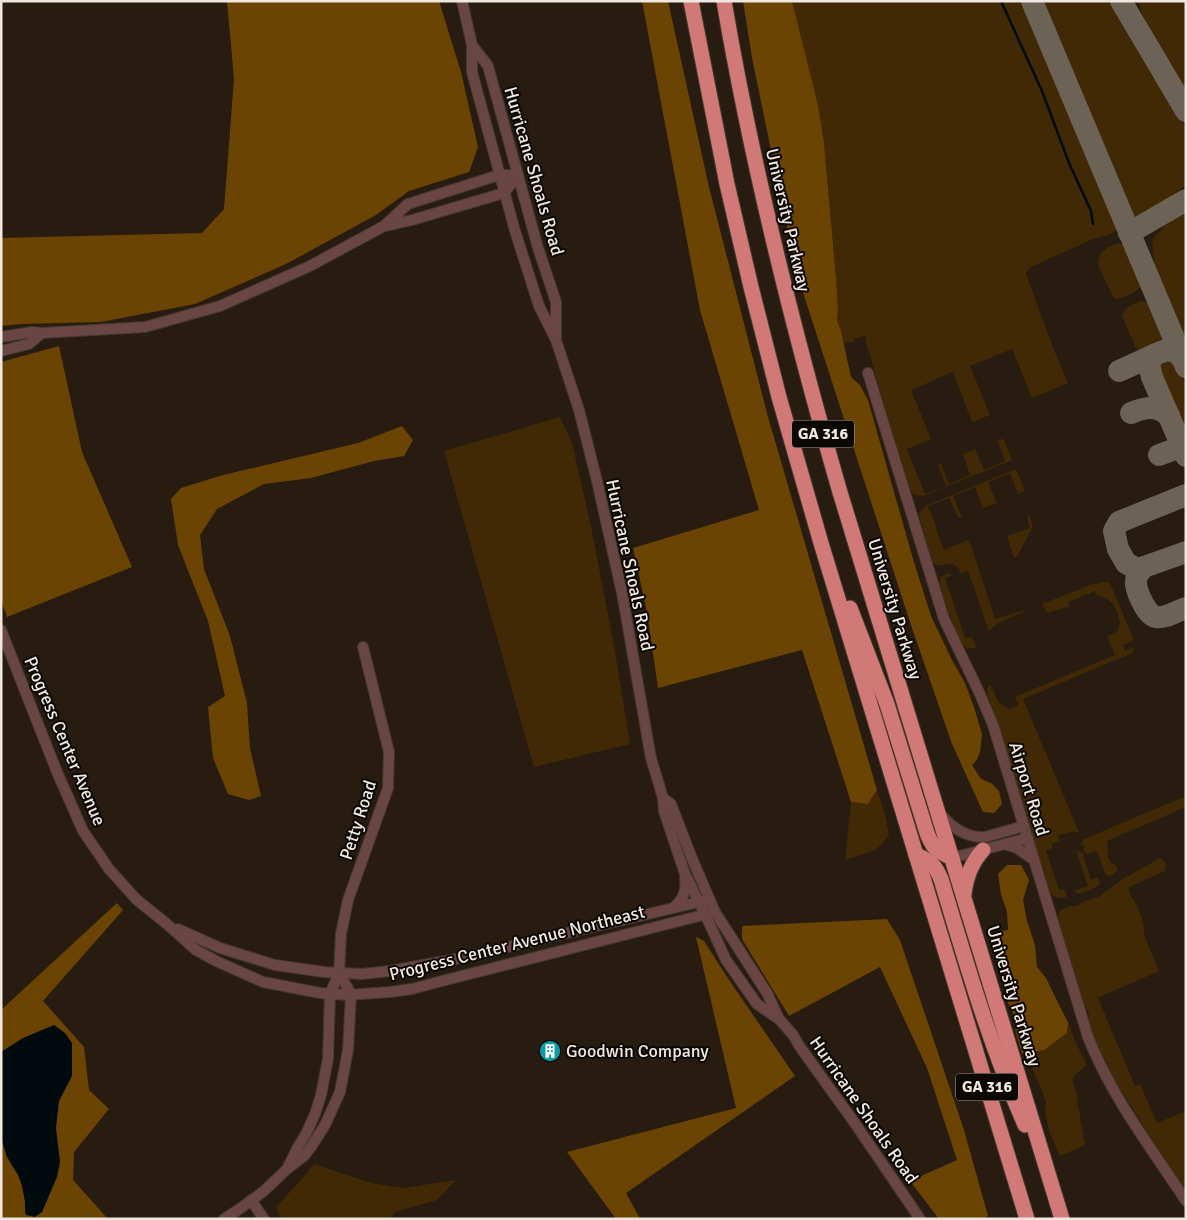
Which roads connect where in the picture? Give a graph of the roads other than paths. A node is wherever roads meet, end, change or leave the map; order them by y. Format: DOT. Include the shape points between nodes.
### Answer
graph roads {
  1 [pos="462,1"];
  2 [pos="692,1"];
  3 [pos="724,1"];
  4 [pos="472,44"];
  5 [pos="499,175"];
  6 [pos="518,175"];
  7 [pos="504,193"];
  8 [pos="384,226"];
  9 [pos="42,333"];
  10 [pos="1,337"];
  11 [pos="556,340"];
  12 [pos="1,351"];
  13 [pos="868,373"];
  14 [pos="821,543"];
  15 [pos="1,630"];
  16 [pos="363,647"];
  17 [pos="663,798"];
  18 [pos="937,809"];
  19 [pos="1024,826"];
  20 [pos="1028,838"];
  21 [pos="1003,845"];
  22 [pos="983,850"];
  23 [pos="916,856"];
  24 [pos="952,858"];
  25 [pos="1034,860"];
  26 [pos="684,874"];
  27 [pos="964,898"];
  28 [pos="704,901"];
  29 [pos="673,908"];
  30 [pos="710,913"];
  31 [pos="680,920"];
  32 [pos="168,925"];
  33 [pos="713,932"];
  34 [pos="339,973"];
  35 [pos="330,994"];
  36 [pos="351,994"];
  37 [pos="780,1020"];
  38 [pos="1046,1166"];
  39 [pos="287,1169"];
  40 [pos="251,1200"];
  41 [pos="1186,1201"];
  42 [pos="224,1219"];
  43 [pos="264,1219"];
  44 [pos="920,1219"];
  45 [pos="1027,1219"];
  46 [pos="1062,1219"];
  1 -- 4 [label="street, Hurricane Shoals Road"];
  2 -- 14 [label="highway, GA 316" via="718,140 751,287"];
  3 -- 18 [label="highway, University Parkway / GA 316" via="756,165 799,345 839,490"];
  4 -- 5 [label="street, Hurricane Shoals Road" via="472,72"];
  4 -- 6 [label="street, Hurricane Shoals Road" via="488,66"];
  5 -- 6 [label="street"];
  5 -- 7 [label="street, Hurricane Shoals Road"];
  5 -- 8 [label="street" via="408,204"];
  6 -- 7 [label="street"];
  6 -- 11 [label="street, Hurricane Shoals Road" via="556,302"];
  7 -- 8 [label="street"];
  7 -- 11 [label="street, Hurricane Shoals Road" via="539,306"];
  8 -- 9 [label="street" via="310,266 220,306 146,327"];
  9 -- 10 [label="street"];
  9 -- 12 [label="street" via="29,344"];
  11 -- 17 [label="street, Hurricane Shoals Road" via="579,410 597,481 622,593 651,758"];
  13 -- 19 [label="street, Airport Road" via="938,601 990,719"];
  14 -- 23 [label="highway, GA 316"];
  14 -- 24 [label="highway" via="838,576 887,704 927,833 932,845"];
  15 -- 32 [label="street, Progress Center Avenue" via="83,831 109,869 136,899"];
  16 -- 34 [label="street, Petty Road" via="389,752 388,788 348,900 341,934"];
  17 -- 26 [label="street, Hurricane Shoals Road"];
  17 -- 28 [label="street, Hurricane Shoals Road" via="671,804"];
  18 -- 19 [label="street" via="952,826 979,838"];
  18 -- 24 [label="highway, University Parkway / GA 316"];
  19 -- 20 [label="street, Airport Road"];
  20 -- 21 [label="street"];
  20 -- 25 [label="street, Airport Road"];
  21 -- 22 [label="street"];
  21 -- 25 [label="street" via="1017,848"];
  22 -- 24 [label="street"];
  22 -- 27 [label="highway" via="969,870"];
  23 -- 38 [label="highway" via="936,867 989,1033 1016,1106"];
  23 -- 45 [label="highway, GA 316"];
  24 -- 27 [label="highway, University Parkway / GA 316"];
  25 -- 41 [label="street, Airport Road" via="1096,1057"];
  26 -- 28 [label="street, Hurricane Shoals Road"];
  26 -- 29 [label="street" via="686,888"];
  27 -- 38 [label="highway, University Parkway / GA 316"];
  28 -- 29 [label="street, Progress Center Avenue Northeast"];
  28 -- 30 [label="street, Hurricane Shoals Road"];
  29 -- 34 [label="street, Progress Center Avenue Northeast" via="456,959 390,971"];
  30 -- 31 [label="street, Progress Center Avenue Northeast"];
  30 -- 33 [label="street, Hurricane Shoals Road"];
  30 -- 37 [label="street, Hurricane Shoals Road" via="767,993"];
  31 -- 33 [label="street" via="698,922"];
  31 -- 36 [label="street, Progress Center Avenue Northeast" via="412,989"];
  32 -- 34 [label="street, Progress Center Avenue Northeast" via="227,951 275,965"];
  32 -- 35 [label="street, Progress Center Avenue Northeast" via="196,950 264,982"];
  33 -- 37 [label="street, Hurricane Shoals Road" via="726,960 757,1004"];
  34 -- 35 [label="street, Petty Road"];
  34 -- 36 [label="street"];
  35 -- 36 [label="street, Progress Center Avenue Northeast"];
  35 -- 39 [label="street, Petty Road" via="328,1059 321,1095 306,1134"];
  36 -- 39 [label="street, Petty Road" via="348,1050 340,1092 326,1125 311,1147"];
  37 -- 44 [label="street, Hurricane Shoals Road"];
  38 -- 46 [label="highway, University Parkway / GA 316"];
  39 -- 40 [label="street, Petty Road"];
  40 -- 42 [label="street, Petty Road"];
  40 -- 43 [label="street"];
}
